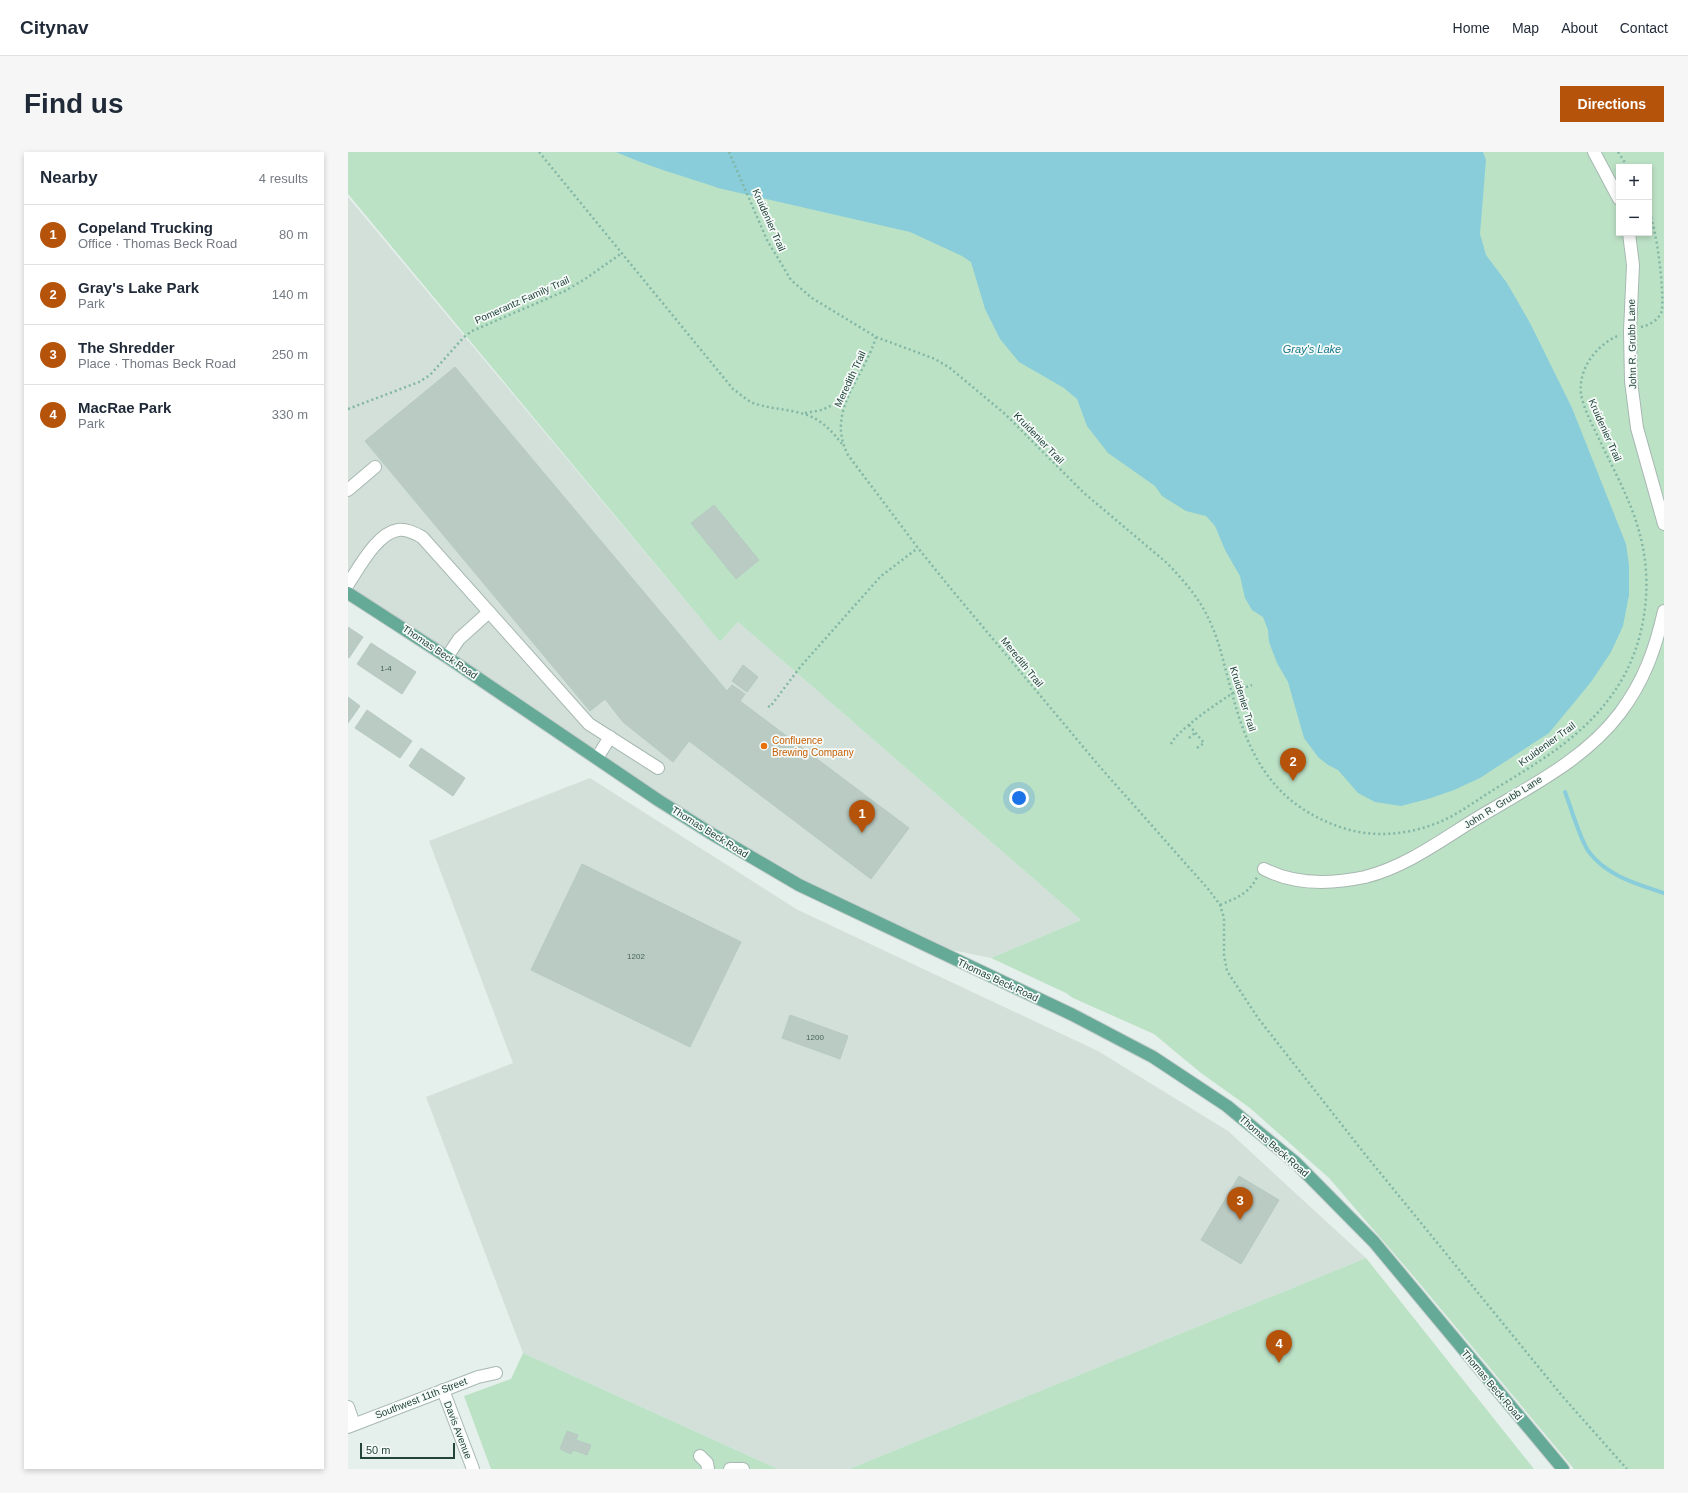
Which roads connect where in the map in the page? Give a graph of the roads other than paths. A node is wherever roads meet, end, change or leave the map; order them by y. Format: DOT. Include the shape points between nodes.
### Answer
graph roads {
  1 [pos="1594,152"];
  2 [pos="1616,193"];
  3 [pos="1629,236"];
  4 [pos="375,467"];
  5 [pos="348,490"];
  6 [pos="1664,524"];
  7 [pos="348,584"];
  8 [pos="348,593"];
  9 [pos="489,612"];
  10 [pos="1664,612"];
  11 [pos="447,657"];
  12 [pos="610,737"];
  13 [pos="597,758"];
  14 [pos="658,768"];
  15 [pos="1264,869"];
  16 [pos="496,1373"];
  17 [pos="443,1390"];
  18 [pos="348,1407"];
  19 [pos="351,1426"];
  20 [pos="700,1456"];
  21 [pos="473,1469"];
  22 [pos="708,1469"];
  23 [pos="730,1469"];
  24 [pos="744,1469"];
  25 [pos="1563,1469"];
  1 -- 2 [label="street"];
  3 -- 6 [label="street, John R. Grubb Lane" via="1633,266 1631,381 1637,428"];
  4 -- 5 [label="street"];
  7 -- 9 [label="street" via="374,546 386,534 409,530 422,537"];
  8 -- 11 [label="main road, Thomas Beck Road"];
  9 -- 11 [label="street" via="459,639"];
  9 -- 12 [label="street" via="589,724"];
  10 -- 15 [label="street, John R. Grubb Lane" via="1649,664 1619,714 1598,738 1550,774 1427,849 1396,866 1366,877 1334,882 1290,879"];
  11 -- 13 [label="main road, Thomas Beck Road"];
  12 -- 13 [label="street"];
  12 -- 14 [label="street"];
  13 -- 25 [label="main road, Thomas Beck Road" via="712,834 799,886 1073,1015 1153,1057 1227,1106 1296,1163 1374,1242"];
  16 -- 17 [label="street, Southwest 11th Street" via="478,1376"];
  17 -- 19 [label="street, Southwest 11th Street"];
  17 -- 21 [label="street, Davis Avenue"];
  18 -- 19 [label="street"];
  20 -- 22 [label="street" via="707,1463"];
  23 -- 24 [label="street"];
}
